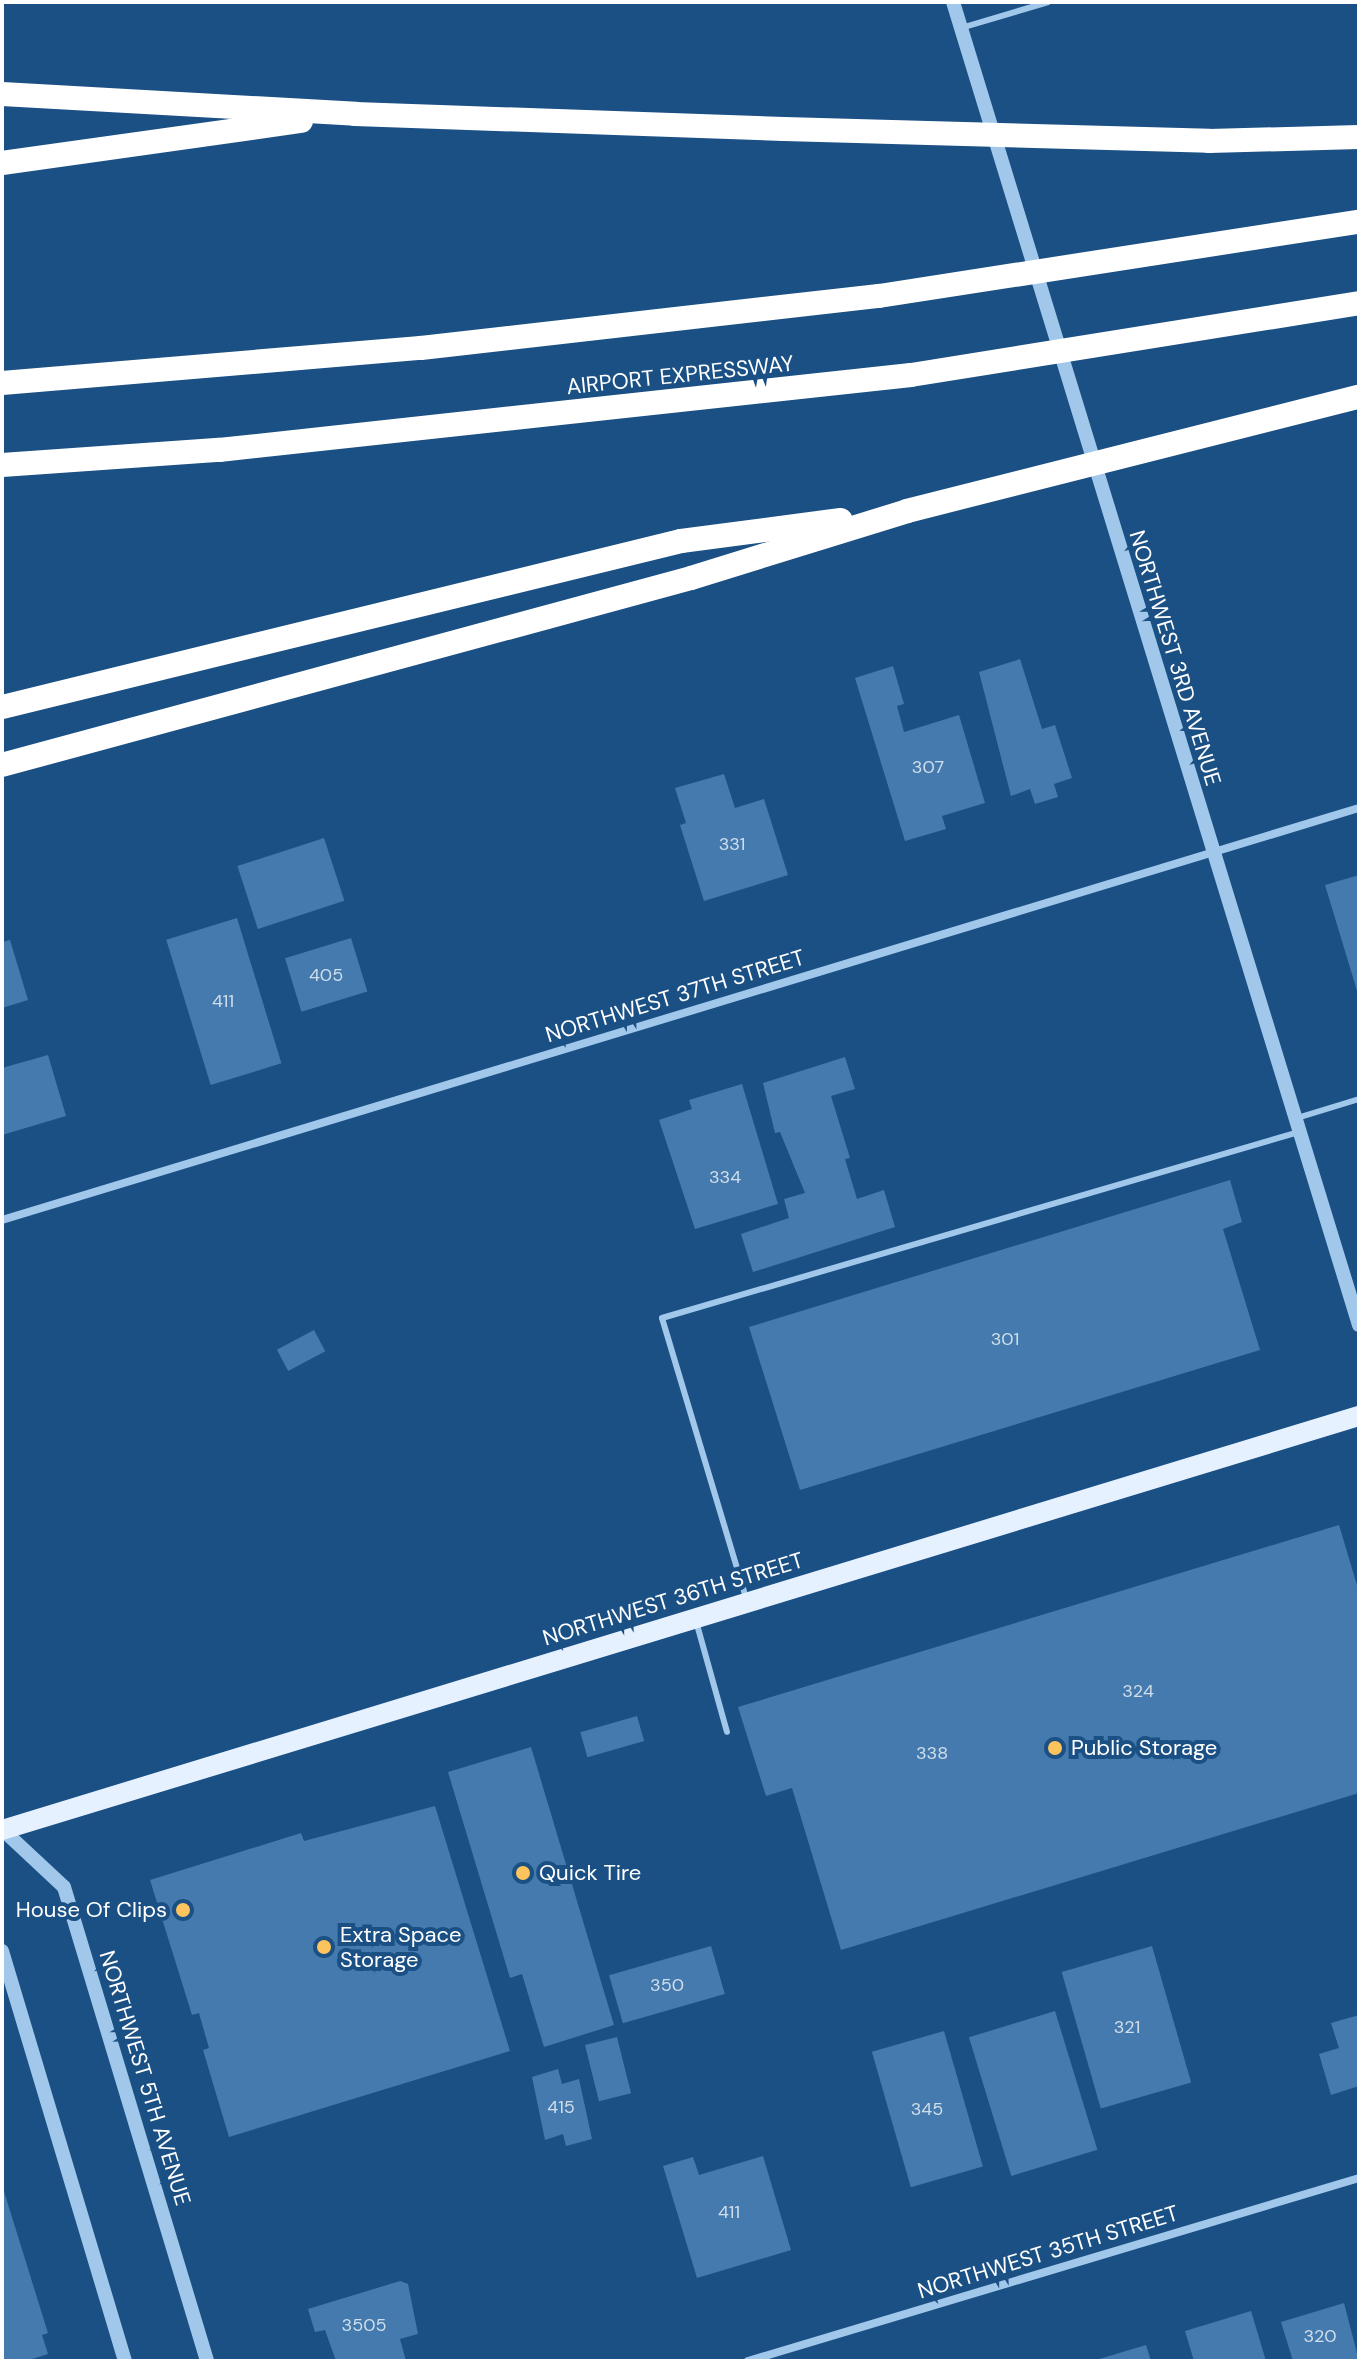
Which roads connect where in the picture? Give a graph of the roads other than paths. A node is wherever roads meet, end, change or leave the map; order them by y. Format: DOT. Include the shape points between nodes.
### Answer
graph roads {
  1 [pos="953,2"];
  2 [pos="1048,2"];
  3 [pos="961,28"];
  4 [pos="2,94"];
  5 [pos="355,114"];
  6 [pos="1359,137"];
  7 [pos="2,163"];
  8 [pos="1359,222"];
  9 [pos="1359,303"];
  10 [pos="2,383"];
  11 [pos="1359,397"];
  12 [pos="2,465"];
  13 [pos="907,511"];
  14 [pos="2,707"];
  15 [pos="2,765"];
  16 [pos="1359,808"];
  17 [pos="1211,853"];
  18 [pos="1359,1099"];
  19 [pos="1297,1126"];
  20 [pos="2,1220"];
  21 [pos="1359,1325"];
  22 [pos="1359,1416"];
  23 [pos="747,1602"];
  24 [pos="695,1617"];
  25 [pos="727,1732"];
  26 [pos="2,1830"];
  27 [pos="2,1951"];
  28 [pos="1359,2178"];
  29 [pos="125,2361"];
  30 [pos="207,2361"];
  31 [pos="748,2361"];
  1 -- 3 [label="street, NORTHWEST 3RD AVENUE"];
  2 -- 3 [label="lane"];
  3 -- 17 [label="street, NORTHWEST 3RD AVENUE"];
  4 -- 5 [label="highway"];
  5 -- 6 [label="highway" via="1209,141"];
  5 -- 7 [label="highway"];
  8 -- 10 [label="highway" via="879,296 421,348"];
  9 -- 12 [label="highway, AIRPORT EXPRESSWAY" via="911,375 219,450"];
  11 -- 13 [label="highway"];
  13 -- 14 [label="highway" via="681,541"];
  13 -- 15 [label="highway" via="691,578"];
  16 -- 17 [label="street, NORTHWEST 37TH STREET"];
  17 -- 19 [label="street, NORTHWEST 3RD AVENUE"];
  17 -- 20 [label="street, NORTHWEST 37TH STREET"];
  18 -- 19 [label="lane"];
  19 -- 21 [label="street, NORTHWEST 3RD AVENUE"];
  19 -- 23 [label="lane" via="662,1318"];
  22 -- 23 [label="main road, NORTHWEST 36TH STREET"];
  23 -- 24 [label="main road, NORTHWEST 36TH STREET"];
  24 -- 25 [label="lane"];
  24 -- 26 [label="main road, NORTHWEST 36TH STREET"];
  26 -- 30 [label="street, NORTHWEST 5TH AVENUE" via="64,1887"];
  27 -- 29 [label="street"];
  28 -- 31 [label="street, NORTHWEST 35TH STREET"];
}
